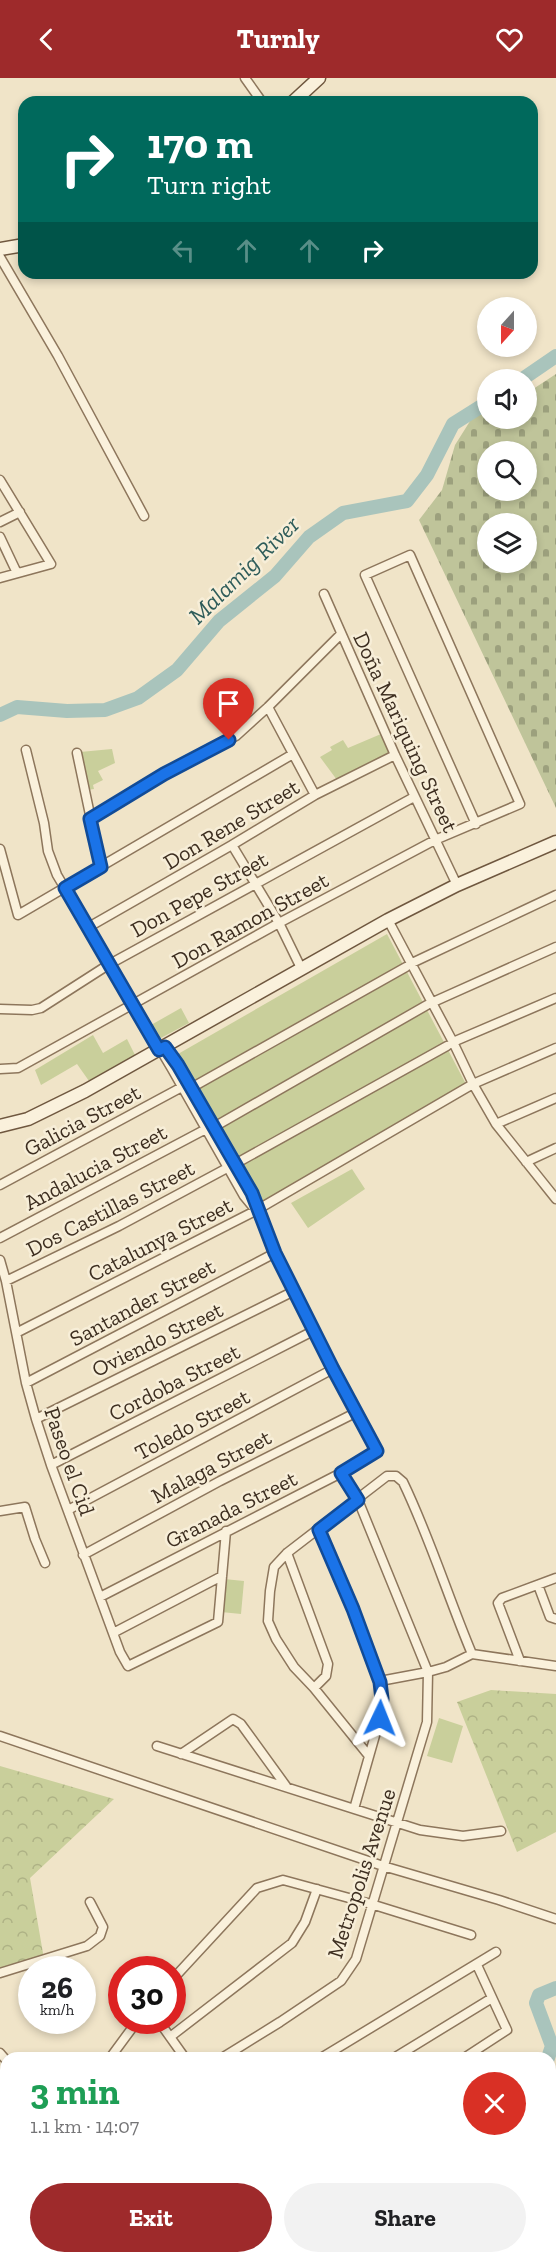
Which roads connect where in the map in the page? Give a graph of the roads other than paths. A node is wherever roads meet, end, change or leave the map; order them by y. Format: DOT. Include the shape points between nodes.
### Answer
graph roads {
  1 [pos="245,78"];
  2 [pos="319,78"];
  3 [pos="258,96"];
  4 [pos="300,96"];
  5 [pos="18,246"];
  6 [pos="0,249"];
  7 [pos="0,257"];
  8 [pos="0,480"];
  9 [pos="20,512"];
  10 [pos="144,516"];
  11 [pos="0,522"];
  12 [pos="0,537"];
  13 [pos="17,573"];
  14 [pos="0,578"];
  15 [pos="324,594"];
  16 [pos="341,634"];
  17 [pos="268,707"];
  18 [pos="26,750"];
  19 [pos="77,753"];
  20 [pos="293,754"];
  21 [pos="395,755"];
  22 [pos="315,795"];
  23 [pos="414,796"];
  24 [pos="90,819"];
  25 [pos="476,824"];
  26 [pos="435,840"];
  27 [pos="556,842"];
  28 [pos="232,845"];
  29 [pos="0,849"];
  30 [pos="101,867"];
  31 [pos="254,884"];
  32 [pos="457,885"];
  33 [pos="65,888"];
  34 [pos="556,895"];
  35 [pos="388,920"];
  36 [pos="279,923"];
  37 [pos="87,928"];
  38 [pos="556,947"];
  39 [pos="108,965"];
  40 [pos="409,965"];
  41 [pos="301,968"];
  42 [pos="556,998"];
  43 [pos="429,1004"];
  44 [pos="133,1005"];
  45 [pos="0,1009"];
  46 [pos="450,1044"];
  47 [pos="556,1048"];
  48 [pos="162,1049"];
  49 [pos="0,1069"];
  50 [pos="472,1084"];
  51 [pos="186,1088"];
  52 [pos="556,1098"];
  53 [pos="496,1124"];
  54 [pos="0,1126"];
  55 [pos="210,1128"];
  56 [pos="556,1148"];
  57 [pos="526,1161"];
  58 [pos="232,1166"];
  59 [pos="0,1185"];
  60 [pos="556,1199"];
  61 [pos="258,1212"];
  62 [pos="0,1238"];
  63 [pos="275,1253"];
  64 [pos="0,1260"];
  65 [pos="6,1281"];
  66 [pos="294,1291"];
  67 [pos="315,1330"];
  68 [pos="18,1332"];
  69 [pos="333,1369"];
  70 [pos="26,1383"];
  71 [pos="357,1412"];
  72 [pos="36,1419"];
  73 [pos="51,1465"];
  74 [pos="341,1473"];
  75 [pos="358,1500"];
  76 [pos="68,1510"];
  77 [pos="0,1511"];
  78 [pos="319,1530"];
  79 [pos="226,1531"];
  80 [pos="287,1553"];
  81 [pos="83,1555"];
  82 [pos="45,1563"];
  83 [pos="222,1576"];
  84 [pos="556,1578"];
  85 [pos="538,1585"];
  86 [pos="100,1597"];
  87 [pos="556,1619"];
  88 [pos="113,1633"];
  89 [pos="472,1654"];
  90 [pos="520,1661"];
  91 [pos="556,1666"];
  92 [pos="428,1672"];
  93 [pos="380,1682"];
  94 [pos="314,1688"];
  95 [pos="0,1736"];
  96 [pos="157,1746"];
  97 [pos="181,1754"];
  98 [pos="369,1756"];
  99 [pos="286,1786"];
  100 [pos="354,1809"];
  101 [pos="397,1824"];
  102 [pos="501,1831"];
  103 [pos="383,1866"];
  104 [pos="316,1889"];
  105 [pos="90,1902"];
  106 [pos="371,1904"];
  107 [pos="556,1919"];
  108 [pos="471,1935"];
  109 [pos="496,1952"];
  110 [pos="186,1965"];
  111 [pos="477,1965"];
  112 [pos="0,1973"];
  113 [pos="492,1998"];
  114 [pos="128,2034"];
  115 [pos="168,2034"];
  116 [pos="170,2037"];
  117 [pos="114,2052"];
  118 [pos="181,2052"];
  119 [pos="232,2052"];
  120 [pos="331,2052"];
  121 [pos="404,2052"];
  122 [pos="473,2052"];
  1 -- 3 [label="street"];
  2 -- 4 [label="street"];
  5 -- 6 [label="street"];
  7 -- 10 [label="street"];
  8 -- 9 [label="street"];
  9 -- 11 [label="street"];
  9 -- 13 [label="street" via="51,564"];
  12 -- 13 [label="street"];
  13 -- 14 [label="street"];
  15 -- 16 [label="street, Doña Mariquing Street"];
  16 -- 17 [label="street"];
  16 -- 21 [label="street, Doña Mariquing Street"];
  17 -- 20 [label="street"];
  17 -- 24 [label="street" via="229,740"];
  18 -- 33 [label="street" via="51,863"];
  19 -- 24 [label="street"];
  20 -- 22 [label="street"];
  20 -- 30 [label="street"];
  21 -- 22 [label="street, Don Rene Street"];
  21 -- 23 [label="street, Doña Mariquing Street"];
  22 -- 28 [label="street, Don Rene Street"];
  23 -- 26 [label="street, Doña Mariquing Street"];
  23 -- 31 [label="street, Don Pepe Street"];
  24 -- 30 [label="street"];
  25 -- 25 [label="street, Don Ramon Street" via="365,575 410,555 520,804"];
  25 -- 26 [label="street, Don Ramon Street"];
  26 -- 32 [label="street, Doña Mariquing Street"];
  26 -- 36 [label="street, Don Ramon Street"];
  27 -- 32 [label="street"];
  28 -- 31 [label="street"];
  28 -- 37 [label="street, Don Rene Street"];
  29 -- 33 [label="street" via="18,915"];
  30 -- 33 [label="street"];
  31 -- 36 [label="street"];
  31 -- 39 [label="street, Don Pepe Street"];
  32 -- 35 [label="street"];
  33 -- 37 [label="street"];
  34 -- 40 [label="street, Galicia Street"];
  35 -- 40 [label="street"];
  35 -- 41 [label="street"];
  36 -- 41 [label="street"];
  36 -- 44 [label="street, Don Ramon Street"];
  37 -- 39 [label="street"];
  38 -- 43 [label="street, Andalucia Street"];
  39 -- 44 [label="street"];
  39 -- 45 [label="street, Don Pepe Street" via="41,1008"];
  40 -- 43 [label="street"];
  40 -- 51 [label="street, Galicia Street"];
  41 -- 48 [label="street"];
  42 -- 46 [label="street, Dos Castillas Street"];
  43 -- 46 [label="street"];
  43 -- 55 [label="street, Andalucia Street"];
  44 -- 48 [label="street"];
  44 -- 49 [label="street, Don Ramon Street" via="18,1068"];
  46 -- 50 [label="street"];
  46 -- 58 [label="street, Dos Castillas Street"];
  47 -- 50 [label="street, Catalunya Street"];
  48 -- 51 [label="street"];
  48 -- 54 [label="street" via="28,1119"];
  50 -- 53 [label="street"];
  50 -- 61 [label="street, Catalunya Street"];
  51 -- 55 [label="street"];
  51 -- 59 [label="street, Galicia Street"];
  52 -- 53 [label="street"];
  53 -- 57 [label="street"];
  55 -- 58 [label="street"];
  55 -- 62 [label="street, Andalucia Street"];
  56 -- 57 [label="street"];
  57 -- 60 [label="street"];
  58 -- 61 [label="street" via="252,1193"];
  58 -- 65 [label="street, Dos Castillas Street"];
  61 -- 63 [label="street"];
  61 -- 68 [label="street, Catalunya Street"];
  63 -- 66 [label="street"];
  63 -- 70 [label="street, Santander Street"];
  64 -- 65 [label="street, Paseo el Cid"];
  65 -- 68 [label="street, Paseo el Cid"];
  66 -- 67 [label="street"];
  66 -- 72 [label="street, Oviendo Street"];
  67 -- 69 [label="street"];
  67 -- 73 [label="street, Cordoba Street"];
  68 -- 70 [label="street, Paseo el Cid"];
  69 -- 71 [label="street"];
  69 -- 76 [label="street, Toledo Street"];
  70 -- 72 [label="street, Paseo el Cid"];
  71 -- 74 [label="street, Granada Street" via="377,1451"];
  71 -- 81 [label="street, Malaga Street"];
  72 -- 73 [label="street, Paseo el Cid"];
  73 -- 76 [label="street, Paseo el Cid"];
  74 -- 75 [label="street"];
  74 -- 79 [label="street, Granada Street"];
  75 -- 78 [label="street"];
  75 -- 89 [label="street" via="387,1476 396,1476 403,1482"];
  75 -- 92 [label="street"];
  76 -- 81 [label="street, Paseo el Cid"];
  77 -- 82 [label="street" via="25,1507"];
  78 -- 80 [label="street"];
  78 -- 93 [label="street"];
  79 -- 83 [label="street"];
  79 -- 86 [label="street, Granada Street"];
  80 -- 94 [label="street" via="328,1664 326,1676"];
  80 -- 94 [label="street" via="274,1567 268,1621 294,1667"];
  81 -- 86 [label="street, Paseo el Cid"];
  83 -- 88 [label="street"];
  83 -- 88 [label="street, Paseo el Cid" via="218,1622 128,1666"];
  84 -- 85 [label="street"];
  85 -- 87 [label="street" via="550,1617"];
  85 -- 90 [label="street" via="498,1603"];
  86 -- 88 [label="street, Paseo el Cid"];
  89 -- 90 [label="street"];
  89 -- 92 [label="street"];
  90 -- 91 [label="street"];
  92 -- 93 [label="street"];
  92 -- 101 [label="street, Metropolis Avenue" via="427,1722"];
  93 -- 98 [label="street" via="380,1718"];
  94 -- 98 [label="street"];
  95 -- 103 [label="street"];
  96 -- 97 [label="street"];
  97 -- 99 [label="street"];
  97 -- 99 [label="street" via="233,1719 241,1724"];
  98 -- 100 [label="street"];
  99 -- 100 [label="street"];
  100 -- 101 [label="street"];
  101 -- 102 [label="street" via="449,1836"];
  101 -- 103 [label="street, Metropolis Avenue"];
  103 -- 106 [label="street, Metropolis Avenue"];
  103 -- 107 [label="street"];
  104 -- 106 [label="street"];
  104 -- 110 [label="street" via="283,1880 257,1888"];
  104 -- 116 [label="street" via="305,1922 292,1943"];
  105 -- 112 [label="street" via="103,1927 99,1937 87,1946"];
  106 -- 108 [label="street"];
  106 -- 119 [label="street, Metropolis Avenue" via="356,1959 341,1981"];
  109 -- 111 [label="street"];
  111 -- 113 [label="street"];
  111 -- 120 [label="street"];
  113 -- 121 [label="street"];
  113 -- 122 [label="street" via="507,2030"];
  114 -- 117 [label="street"];
  115 -- 116 [label="street"];
  116 -- 118 [label="street"];
}
